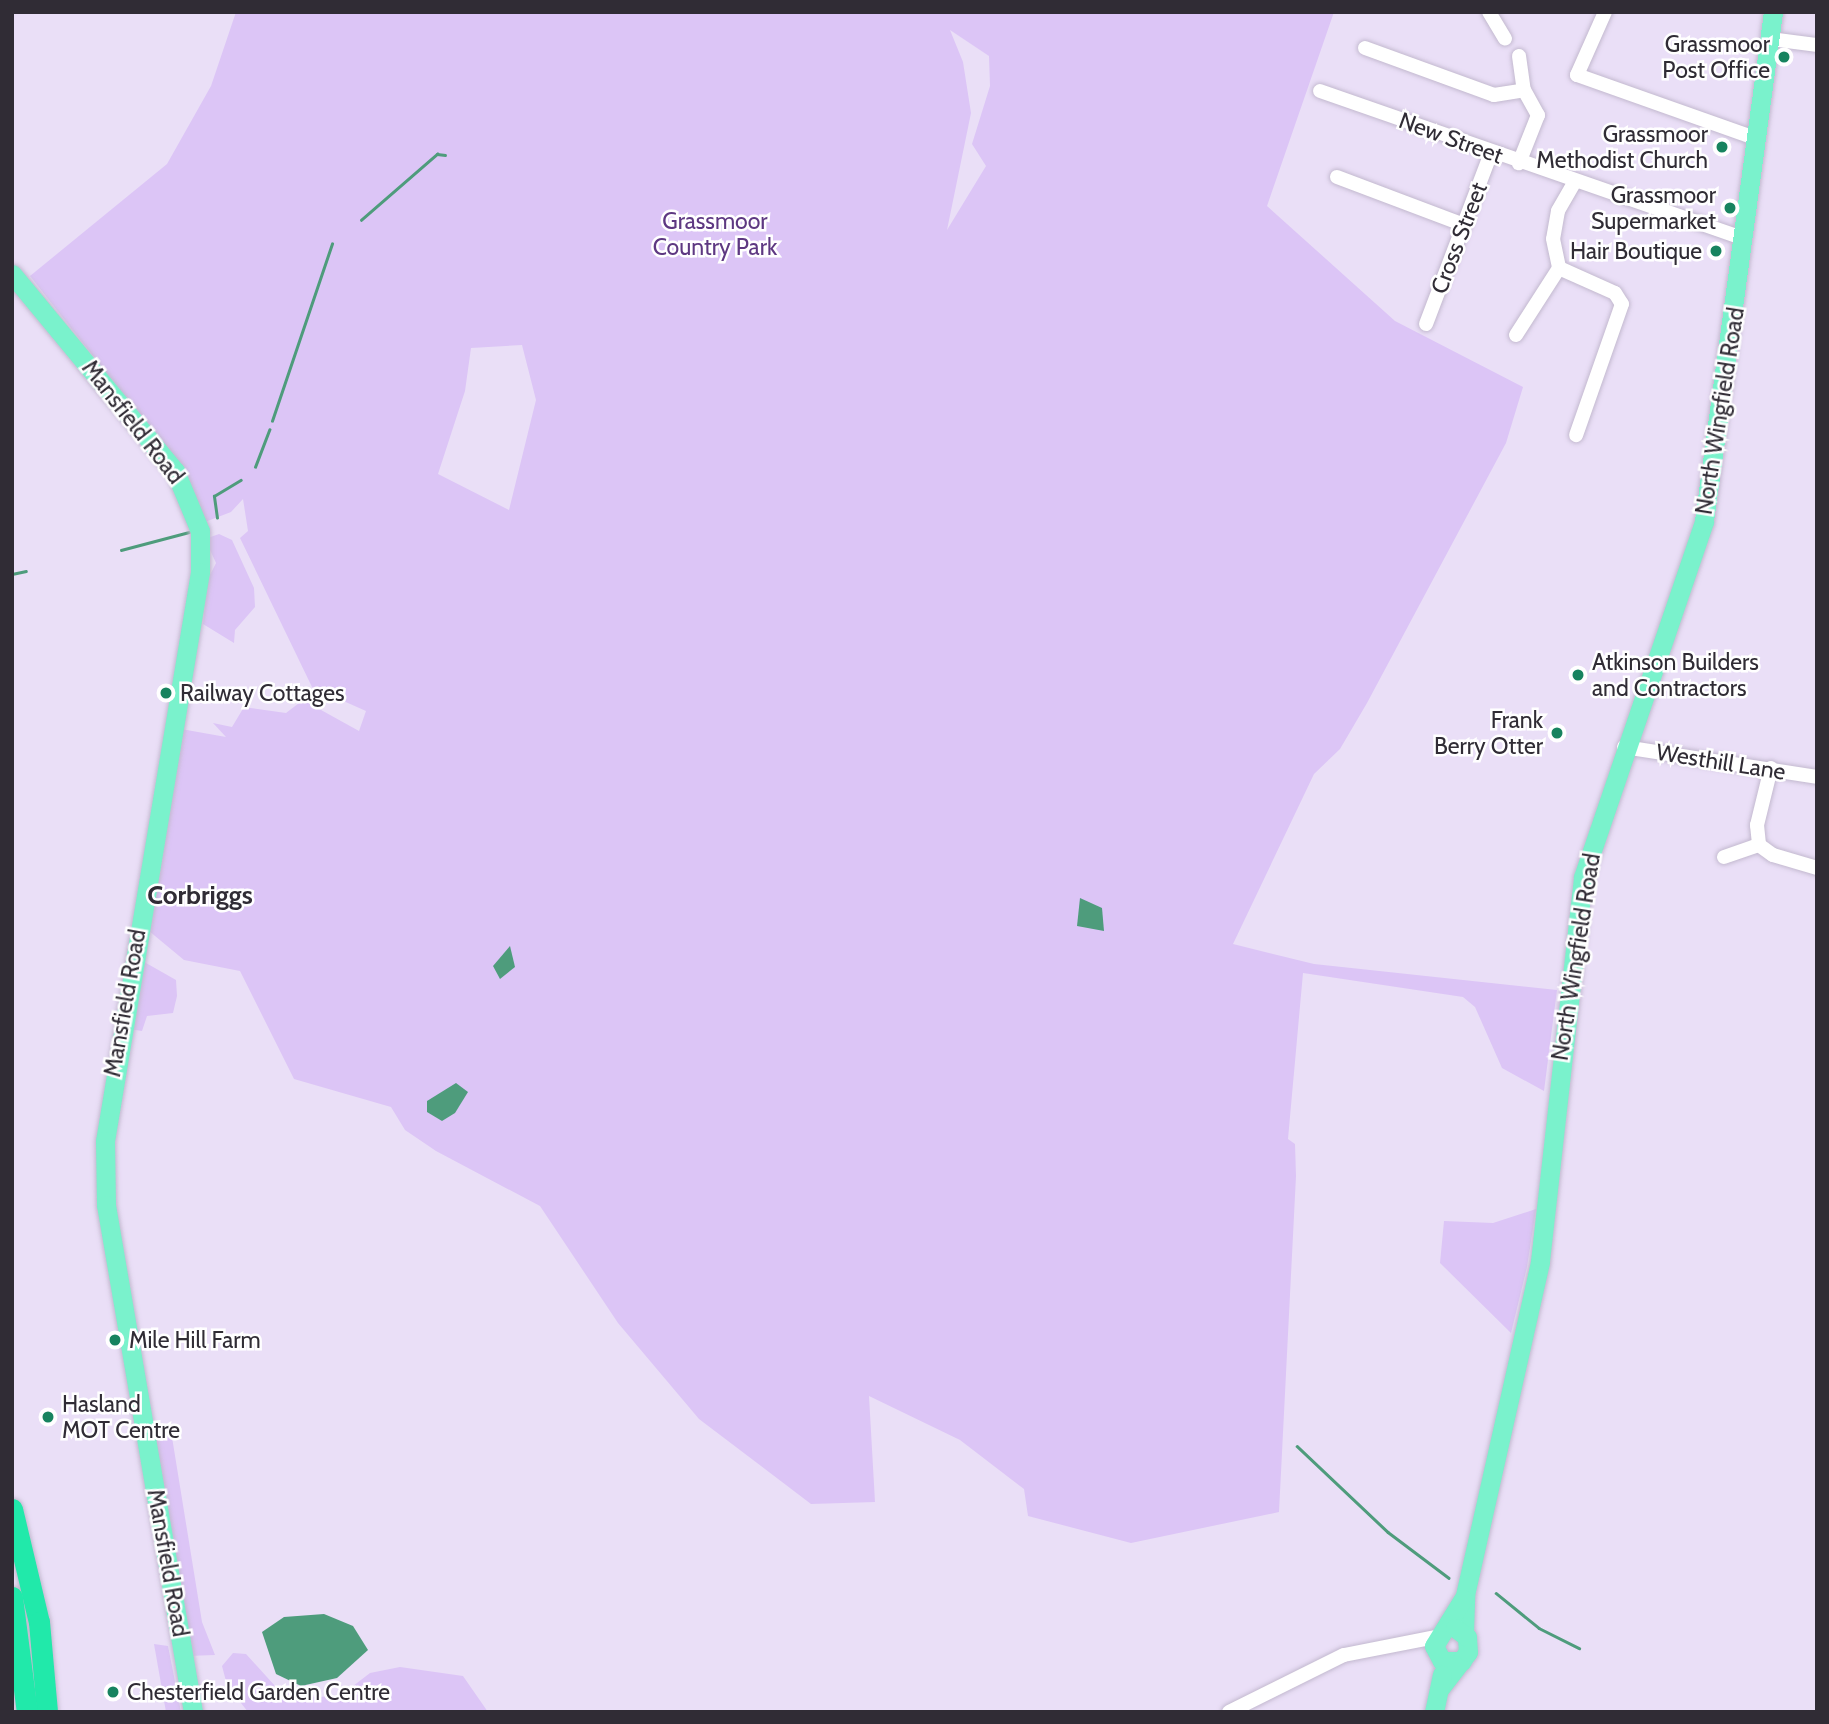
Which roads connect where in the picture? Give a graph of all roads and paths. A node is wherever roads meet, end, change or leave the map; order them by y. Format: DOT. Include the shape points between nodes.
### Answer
graph roads {
  1 [pos="1489,12"];
  2 [pos="1605,12"];
  3 [pos="1771,13"];
  4 [pos="1505,39"];
  5 [pos="1771,39"];
  6 [pos="1817,45"];
  7 [pos="1365,48"];
  8 [pos="1519,56"];
  9 [pos="1524,90"];
  10 [pos="1320,91"];
  11 [pos="1758,139"];
  12 [pos="1492,153"];
  13 [pos="1519,163"];
  14 [pos="1337,177"];
  15 [pos="1574,183"];
  16 [pos="1464,225"];
  17 [pos="1741,238"];
  18 [pos="1559,268"];
  19 [pos="12,274"];
  20 [pos="1426,324"];
  21 [pos="1516,335"];
  22 [pos="1576,435"];
  23 [pos="1624,747"];
  24 [pos="1771,768"];
  25 [pos="1817,778"];
  26 [pos="1759,845"];
  27 [pos="1724,857"];
  28 [pos="1817,868"];
  29 [pos="12,1509"];
  30 [pos="1465,1595"];
  31 [pos="12,1597"];
  32 [pos="1464,1632"];
  33 [pos="1439,1646"];
  34 [pos="1462,1661"];
  35 [pos="1441,1687"];
  36 [pos="193,1711"];
  37 [pos="27,1712"];
  38 [pos="47,1712"];
  39 [pos="1229,1712"];
  40 [pos="1434,1712"];
  1 -- 4 [label="street"];
  2 -- 11 [label="street" via="1577,75"];
  3 -- 5 [label="main road, North Wingfield Road"];
  5 -- 6 [label="street"];
  5 -- 11 [label="main road, North Wingfield Road"];
  7 -- 9 [label="street" via="1494,95"];
  8 -- 9 [label="street"];
  9 -- 13 [label="street" via="1538,116"];
  10 -- 12 [label="street, New Street"];
  11 -- 17 [label="main road, North Wingfield Road"];
  12 -- 13 [label="street, New Street"];
  12 -- 16 [label="street, Cross Street"];
  13 -- 15 [label="street, New Street"];
  14 -- 16 [label="street"];
  15 -- 17 [label="street, New Street"];
  15 -- 18 [label="street" via="1558,211 1553,239"];
  16 -- 20 [label="street, Cross Street"];
  17 -- 23 [label="main road, North Wingfield Road" via="1725,399 1704,520"];
  18 -- 21 [label="street"];
  18 -- 22 [label="street" via="1615,293 1622,304"];
  19 -- 36 [label="main road, Mansfield Road" via="175,471 200,531 200,572 105,1141 106,1205"];
  23 -- 24 [label="street, Westhill Lane"];
  23 -- 30 [label="main road, North Wingfield Road" via="1583,877 1540,1261"];
  24 -- 25 [label="street, Westhill Lane"];
  24 -- 26 [label="street" via="1757,825"];
  26 -- 27 [label="street"];
  26 -- 28 [label="street" via="1773,855"];
  29 -- 38 [label="highway" via="39,1622"];
  30 -- 32 [label="main road, North Wingfield Road"];
  30 -- 33 [label="main road, North Wingfield Road"];
  31 -- 37 [label="highway"];
  32 -- 33 [label="main road"];
  32 -- 34 [label="main road, North Wingfield Road" via="1469,1647"];
  33 -- 34 [label="main road"];
  33 -- 35 [label="main road"];
  33 -- 39 [label="street" via="1412,1645 1344,1656"];
  34 -- 35 [label="main road"];
  35 -- 40 [label="main road"];
}
